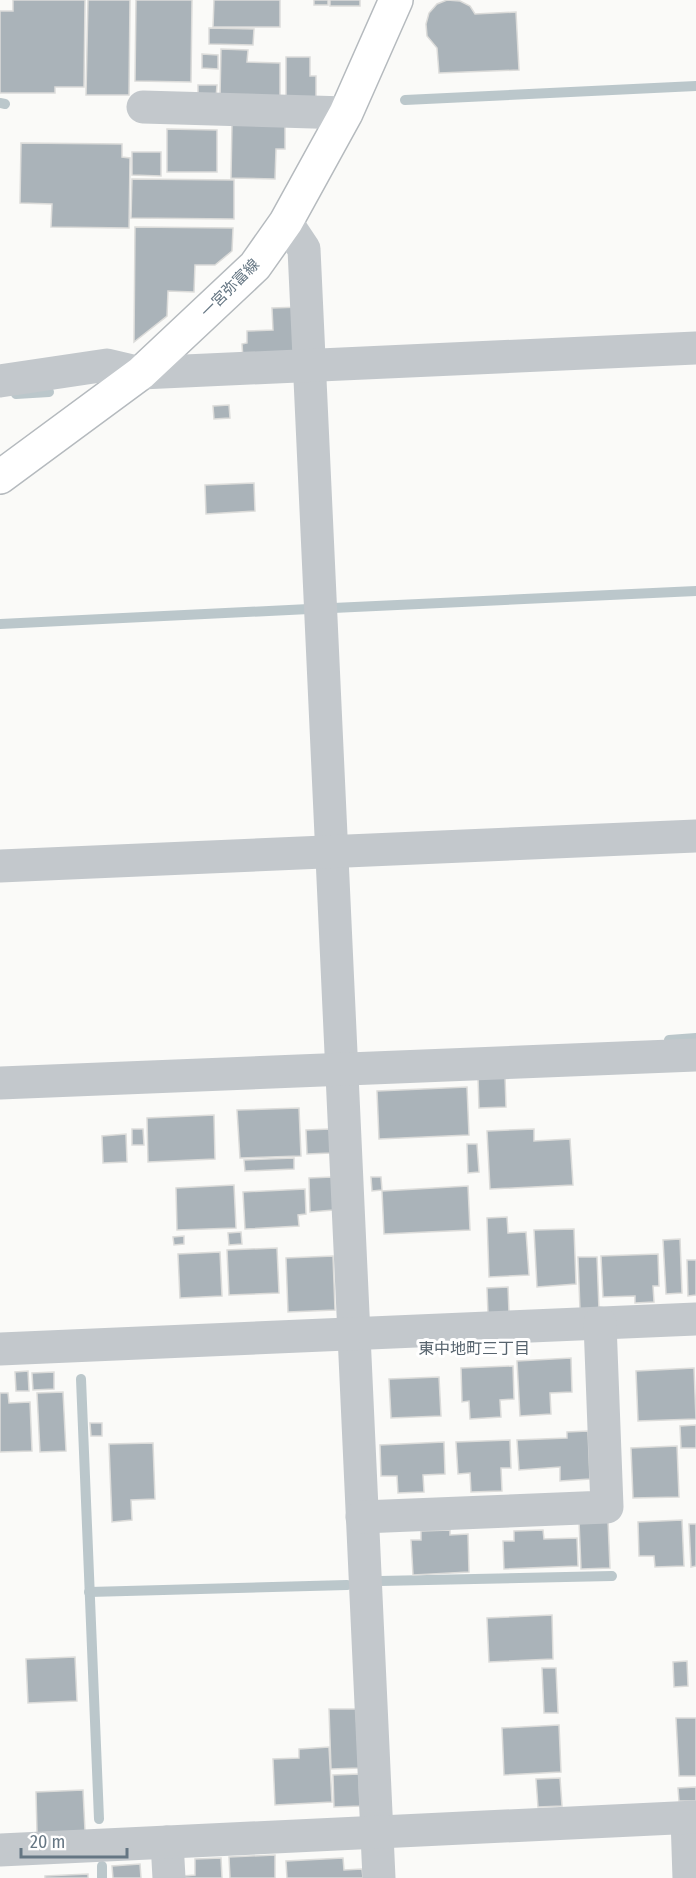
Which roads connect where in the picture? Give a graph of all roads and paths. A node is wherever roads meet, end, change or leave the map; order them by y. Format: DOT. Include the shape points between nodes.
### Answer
graph roads {
  1 [pos="396,0"];
  2 [pos="143,107"];
  3 [pos="346,113"];
  4 [pos="286,222"];
  5 [pos="696,348"];
  6 [pos="309,366"];
  7 [pos="141,373"];
  8 [pos="0,381"];
  9 [pos="0,477"];
  10 [pos="696,836"];
  11 [pos="332,852"];
  12 [pos="0,866"];
  13 [pos="696,1055"];
  14 [pos="342,1068"];
  15 [pos="0,1083"];
  16 [pos="696,1319"];
  17 [pos="600,1323"];
  18 [pos="354,1334"];
  19 [pos="0,1348"];
  20 [pos="362,1517"];
  21 [pos="692,1817"];
  22 [pos="377,1832"];
  23 [pos="167,1842"];
  24 [pos="0,1850"];
  25 [pos="169,1878"];
  26 [pos="379,1878"];
  27 [pos="689,1878"];
  1 -- 3 [label="main road, 一宮弥富線"];
  2 -- 3 [label="street"];
  3 -- 4 [label="main road, 一宮弥富線"];
  4 -- 6 [label="street" via="304,249"];
  4 -- 7 [label="main road, 一宮弥富線" via="255,266"];
  5 -- 6 [label="street"];
  6 -- 7 [label="street"];
  6 -- 11 [label="street"];
  7 -- 8 [label="street" via="107,365"];
  7 -- 9 [label="main road, 一宮弥富線"];
  10 -- 11 [label="street"];
  11 -- 12 [label="street"];
  11 -- 14 [label="street"];
  13 -- 14 [label="street"];
  14 -- 15 [label="street"];
  14 -- 18 [label="street"];
  16 -- 17 [label="street"];
  17 -- 18 [label="street"];
  17 -- 20 [label="street" via="606,1507"];
  18 -- 19 [label="street"];
  18 -- 20 [label="street"];
  20 -- 22 [label="street"];
  21 -- 22 [label="street"];
  21 -- 27 [label="street"];
  22 -- 23 [label="street"];
  22 -- 26 [label="street"];
  23 -- 24 [label="street"];
  23 -- 25 [label="street"];
}
